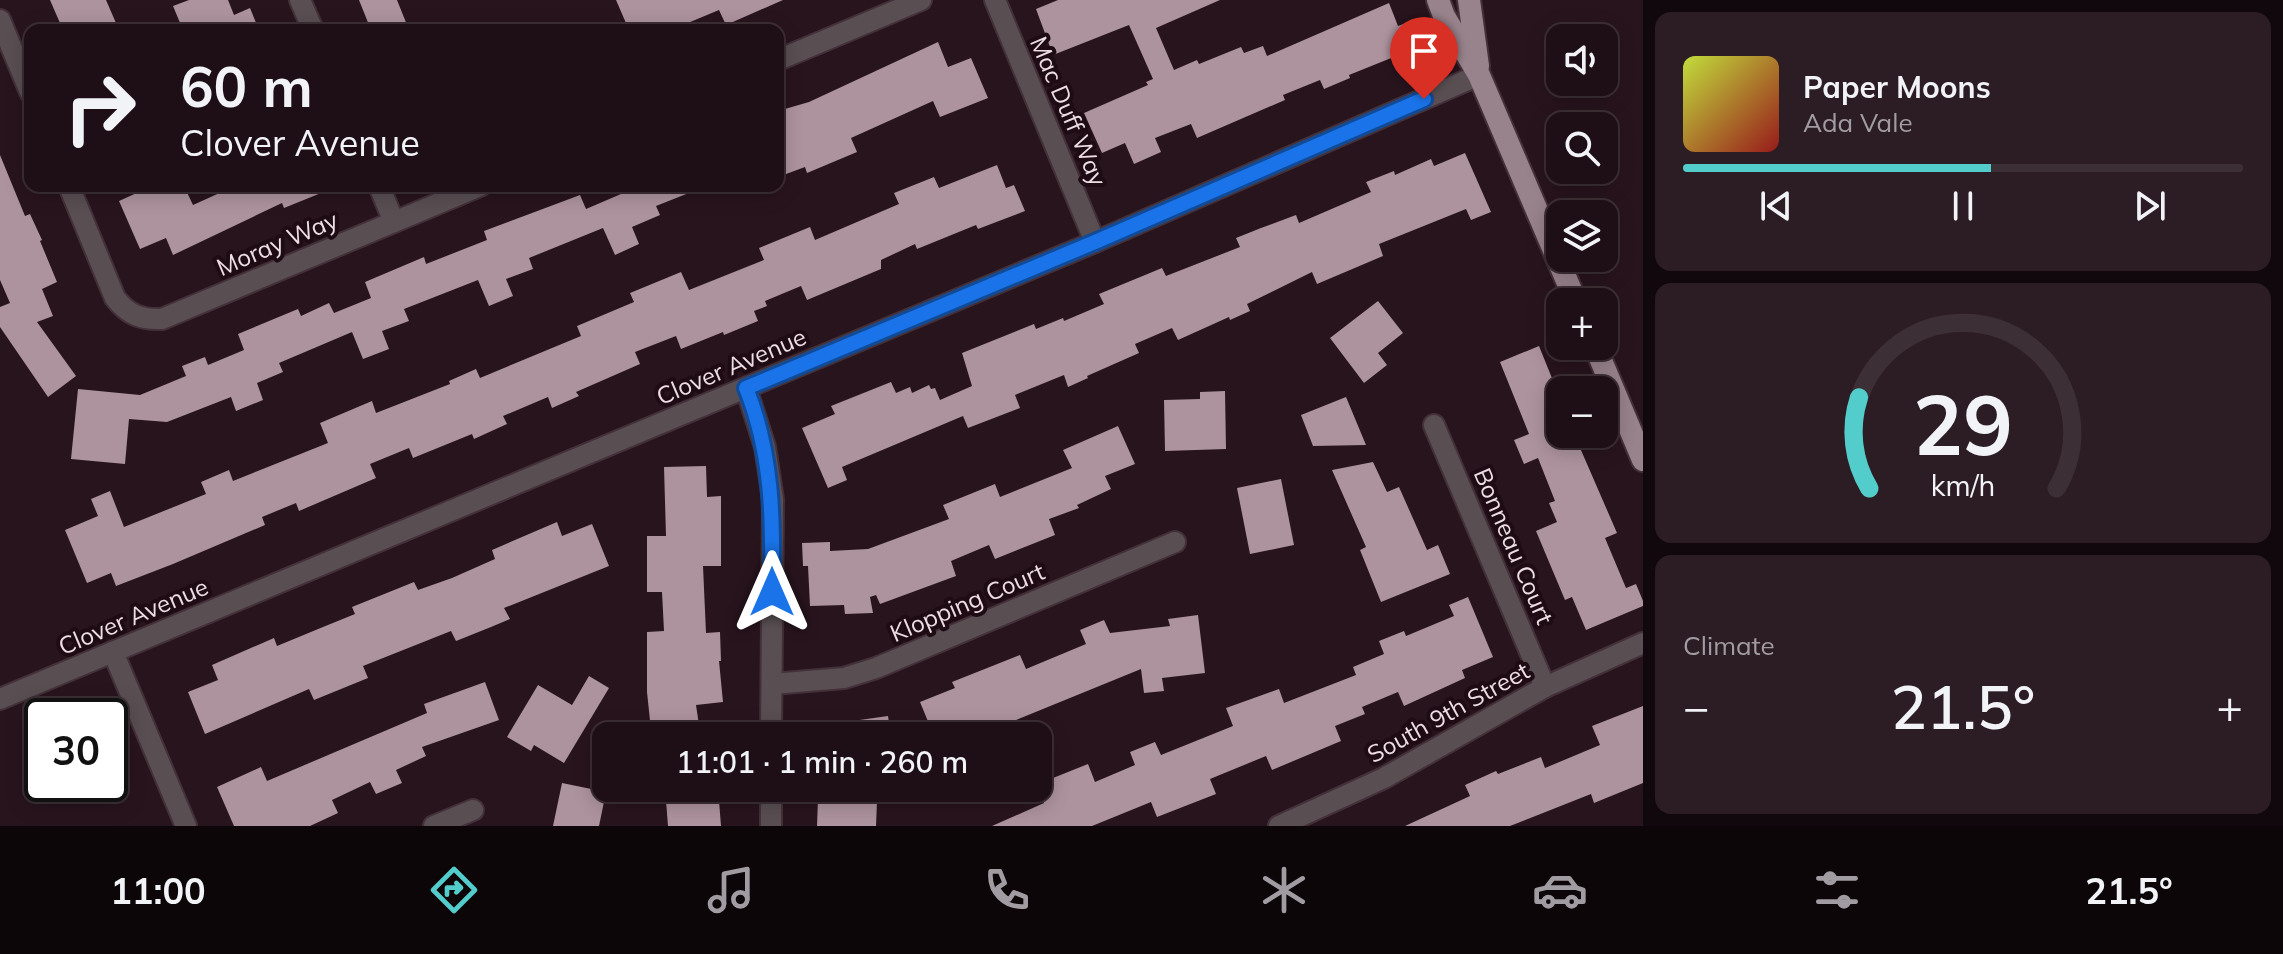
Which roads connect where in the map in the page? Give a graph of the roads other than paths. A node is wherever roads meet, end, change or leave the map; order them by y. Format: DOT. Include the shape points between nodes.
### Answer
graph roads {
  1 [pos="300,0"];
  2 [pos="921,0"];
  3 [pos="995,0"];
  4 [pos="1438,0"];
  5 [pos="1469,0"];
  6 [pos="0,20"];
  7 [pos="310,24"];
  8 [pos="784,57"];
  9 [pos="1479,75"];
  10 [pos="24,78"];
  11 [pos="71,192"];
  12 [pos="382,192"];
  13 [pos="466,192"];
  14 [pos="394,222"];
  15 [pos="1095,242"];
  16 [pos="1570,288"];
  17 [pos="1601,360"];
  18 [pos="746,388"];
  19 [pos="1434,425"];
  20 [pos="1643,460"];
  21 [pos="1175,542"];
  22 [pos="1643,643"];
  23 [pos="113,652"];
  24 [pos="772,684"];
  25 [pos="1545,687"];
  26 [pos="0,699"];
  27 [pos="771,722"];
  28 [pos="771,802"];
  29 [pos="473,810"];
  30 [pos="186,826"];
  31 [pos="434,826"];
  32 [pos="771,826"];
  33 [pos="1279,826"];
  1 -- 7 [label="street"];
  2 -- 8 [label="street"];
  3 -- 15 [label="street, Mac Duff Way"];
  4 -- 9 [label="main road"];
  5 -- 9 [label="main road"];
  6 -- 10 [label="street"];
  9 -- 15 [label="street, Clover Avenue"];
  9 -- 16 [label="main road"];
  11 -- 14 [label="street, Moray Way" via="115,298 137,317 162,319"];
  12 -- 14 [label="street"];
  13 -- 14 [label="street, Moray Way"];
  15 -- 18 [label="street, Clover Avenue"];
  17 -- 20 [label="main road"];
  18 -- 23 [label="street, Clover Avenue"];
  18 -- 24 [label="street" via="765,447 773,499"];
  19 -- 25 [label="street, Bonneau Court"];
  21 -- 24 [label="street, Klopping Court" via="876,668 844,678"];
  22 -- 25 [label="street, South 9th Street"];
  23 -- 26 [label="street, Clover Avenue"];
  23 -- 30 [label="street"];
  24 -- 27 [label="street"];
  25 -- 33 [label="street, South 9th Street" via="1384,778"];
  28 -- 32 [label="street"];
  29 -- 31 [label="street"];
}
